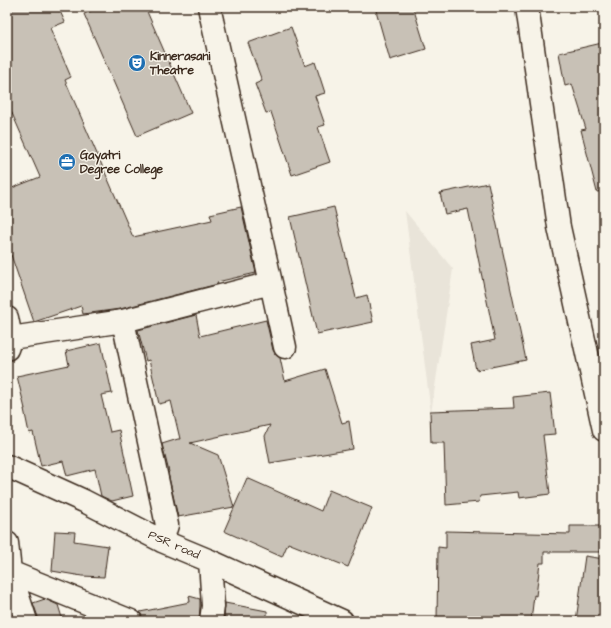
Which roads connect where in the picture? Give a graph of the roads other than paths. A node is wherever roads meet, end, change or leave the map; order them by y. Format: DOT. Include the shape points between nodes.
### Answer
graph roads {
  1 [pos="209,7"];
  2 [pos="527,7"];
  3 [pos="271,283"];
  4 [pos="123,321"];
  5 [pos="8,335"];
  6 [pos="285,347"];
  7 [pos="604,430"];
  8 [pos="7,466"];
  9 [pos="162,541"];
  10 [pos="7,543"];
  11 [pos="210,561"];
  12 [pos="10,572"];
  13 [pos="26,621"];
  14 [pos="131,621"];
  15 [pos="211,621"];
  16 [pos="342,621"];
  1 -- 3 [label="street"];
  2 -- 7 [label="street" via="559,227"];
  3 -- 4 [label="street"];
  3 -- 6 [label="street"];
  4 -- 5 [label="street"];
  4 -- 9 [label="street" via="167,525"];
  8 -- 9 [label="street, PSR road" via="84,501"];
  9 -- 11 [label="street, PSR road"];
  10 -- 12 [label="street"];
  11 -- 15 [label="street" via="213,606"];
  11 -- 16 [label="street, PSR road"];
  12 -- 13 [label="street"];
  12 -- 14 [label="street"];
}
